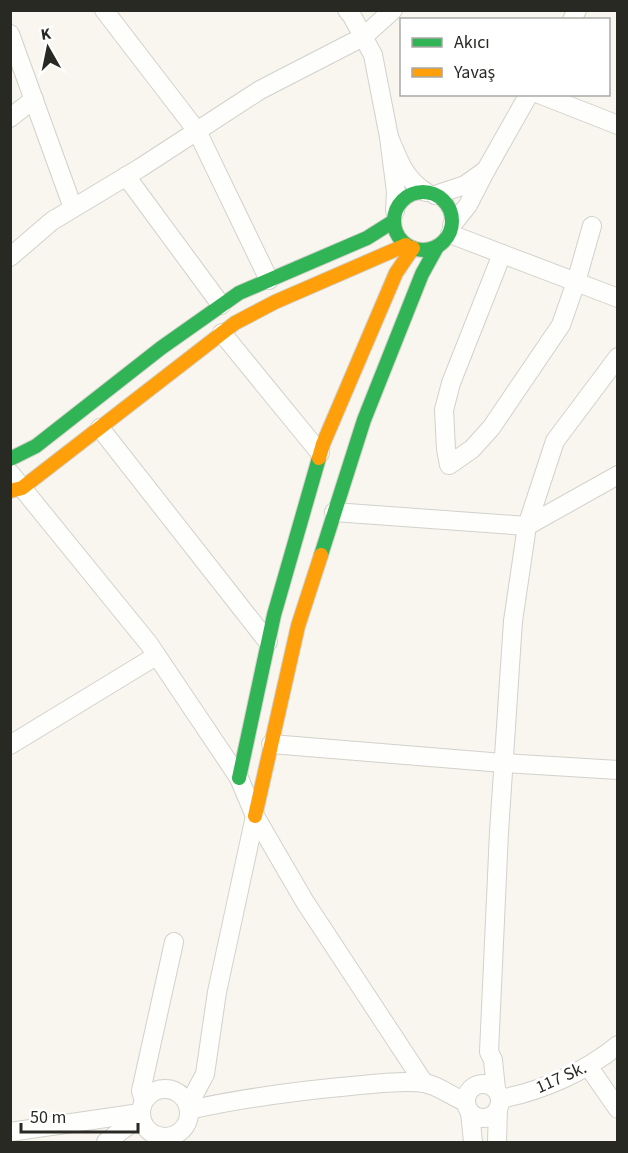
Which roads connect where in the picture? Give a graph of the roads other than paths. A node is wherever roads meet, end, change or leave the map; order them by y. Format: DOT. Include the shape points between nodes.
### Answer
graph roads {
  1 [pos="104,10"];
  2 [pos="347,10"];
  3 [pos="393,10"];
  4 [pos="10,34"];
  5 [pos="363,37"];
  6 [pos="528,96"];
  7 [pos="544,96"];
  8 [pos="34,99"];
  9 [pos="10,118"];
  10 [pos="618,125"];
  11 [pos="197,131"];
  12 [pos="389,137"];
  13 [pos="486,170"];
  14 [pos="126,176"];
  15 [pos="431,193"];
  16 [pos="73,208"];
  17 [pos="394,216"];
  18 [pos="592,226"];
  19 [pos="446,235"];
  20 [pos="409,247"];
  21 [pos="502,254"];
  22 [pos="10,257"];
  23 [pos="269,280"];
  24 [pos="576,282"];
  25 [pos="618,298"];
  26 [pos="221,305"];
  27 [pos="222,333"];
  28 [pos="618,357"];
  29 [pos="100,428"];
  30 [pos="320,453"];
  31 [pos="10,459"];
  32 [pos="618,475"];
  33 [pos="14,484"];
  34 [pos="319,511"];
  35 [pos="527,526"];
  36 [pos="268,642"];
  37 [pos="156,656"];
  38 [pos="271,744"];
  39 [pos="10,745"];
  40 [pos="503,763"];
  41 [pos="618,770"];
  42 [pos="239,778"];
  43 [pos="255,816"];
  44 [pos="174,942"];
  45 [pos="618,1045"];
  46 [pos="489,1052"];
  47 [pos="588,1066"];
  48 [pos="431,1085"];
  49 [pos="611,1085"];
  50 [pos="471,1096"];
  51 [pos="498,1105"];
  52 [pos="188,1108"];
  53 [pos="618,1109"];
  54 [pos="145,1126"];
  55 [pos="30,1130"];
  56 [pos="10,1132"];
  57 [pos="180,1138"];
  58 [pos="46,1143"];
  59 [pos="106,1143"];
  60 [pos="473,1143"];
  61 [pos="497,1143"];
  62 [pos="508,1143"];
  1 -- 11 [label="street"];
  2 -- 5 [label="street"];
  3 -- 5 [label="street"];
  4 -- 8 [label="street"];
  5 -- 11 [label="street" via="260,90"];
  5 -- 12 [label="street" via="373,55"];
  6 -- 13 [label="street"];
  7 -- 10 [label="street"];
  8 -- 9 [label="street"];
  8 -- 16 [label="street"];
  11 -- 14 [label="street"];
  11 -- 23 [label="street"];
  12 -- 15 [label="street" via="414,185"];
  12 -- 17 [label="street" via="396,192"];
  13 -- 15 [label="street" via="465,185"];
  13 -- 19 [label="street" via="468,205"];
  14 -- 16 [label="street"];
  14 -- 26 [label="street"];
  15 -- 17 [label="street" via="409,196"];
  15 -- 19 [label="street" via="449,207"];
  16 -- 22 [label="street"];
  17 -- 20 [label="street" via="395,231"];
  17 -- 23 [label="street" via="367,238"];
  18 -- 24 [label="street"];
  19 -- 20 [label="street" via="428,250"];
  19 -- 21 [label="street"];
  19 -- 34 [label="street" via="422,274 364,420"];
  20 -- 27 [label="street" via="275,302"];
  20 -- 30 [label="street"];
  21 -- 24 [label="street"];
  21 -- 24 [label="street" via="444,410 449,465 472,449 491,428 561,325"];
  23 -- 26 [label="street"];
  24 -- 25 [label="street"];
  26 -- 31 [label="street" via="36,447"];
  27 -- 29 [label="street"];
  27 -- 30 [label="street"];
  28 -- 35 [label="street" via="555,441"];
  29 -- 33 [label="street"];
  29 -- 36 [label="street"];
  30 -- 34 [label="street"];
  32 -- 35 [label="street"];
  33 -- 37 [label="street"];
  34 -- 35 [label="street"];
  34 -- 36 [label="street"];
  34 -- 38 [label="street"];
  35 -- 40 [label="street" via="513,621"];
  36 -- 42 [label="street"];
  37 -- 39 [label="street"];
  37 -- 42 [label="street"];
  38 -- 40 [label="street"];
  38 -- 43 [label="street"];
  40 -- 41 [label="street"];
  40 -- 46 [label="street"];
  42 -- 43 [label="street"];
  43 -- 48 [label="street" via="305,902"];
  43 -- 52 [label="street" via="217,992 205,1074"];
  44 -- 54 [label="street" via="141,1091"];
  45 -- 47 [label="street, 117 Sk."];
  46 -- 50 [label="street" via="482,1061"];
  46 -- 51 [label="street"];
  47 -- 49 [label="street"];
  47 -- 51 [label="street, 117 Sk."];
  48 -- 50 [label="street" via="450,1085"];
  48 -- 52 [label="street" via="373,1084 292,1091"];
  49 -- 53 [label="street"];
  50 -- 51 [label="street" via="487,1084"];
  50 -- 51 [label="street, 117 Sk." via="474,1116 494,1114"];
  50 -- 60 [label="street"];
  51 -- 61 [label="street"];
  51 -- 62 [label="street"];
  52 -- 54 [label="street" via="181,1095 169,1089 153,1092"];
  52 -- 57 [label="street"];
  54 -- 55 [label="street"];
  54 -- 57 [label="street"];
  54 -- 59 [label="street"];
  55 -- 56 [label="street"];
  55 -- 58 [label="street"];
}
